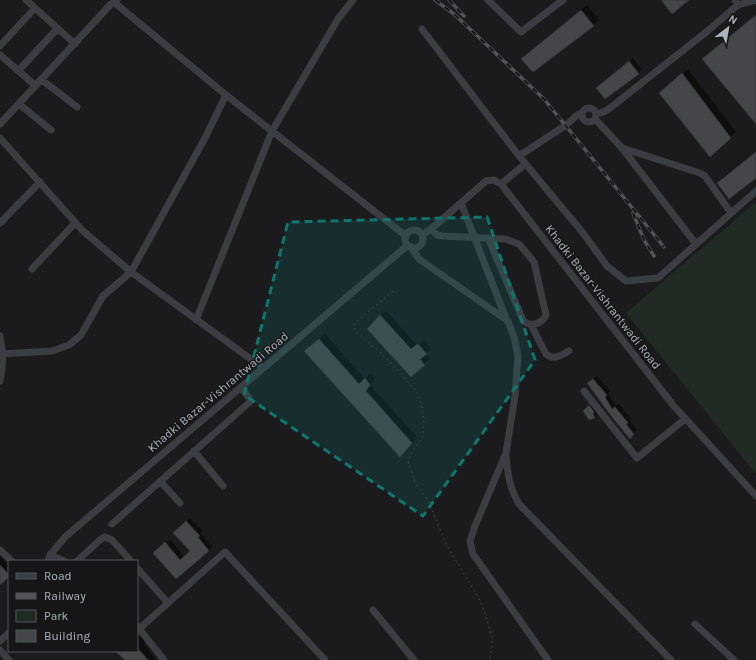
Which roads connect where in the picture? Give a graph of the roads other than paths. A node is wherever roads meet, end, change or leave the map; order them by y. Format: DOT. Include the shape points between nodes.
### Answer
graph roads {
  1 [pos="26,0"];
  2 [pos="353,0"];
  3 [pos="488,0"];
  4 [pos="563,0"];
  5 [pos="756,0"];
  6 [pos="116,1"];
  7 [pos="737,2"];
  8 [pos="35,8"];
  9 [pos="58,28"];
  10 [pos="422,30"];
  11 [pos="75,44"];
  12 [pos="0,46"];
  13 [pos="0,55"];
  14 [pos="18,71"];
  15 [pos="42,80"];
  16 [pos="36,86"];
  17 [pos="226,95"];
  18 [pos="19,104"];
  19 [pos="77,107"];
  20 [pos="582,113"];
  21 [pos="596,117"];
  22 [pos="0,124"];
  23 [pos="51,130"];
  24 [pos="272,131"];
  25 [pos="0,138"];
  26 [pos="622,148"];
  27 [pos="519,156"];
  28 [pos="525,164"];
  29 [pos="40,182"];
  30 [pos="501,184"];
  31 [pos="756,191"];
  32 [pos="461,203"];
  33 [pos="731,213"];
  34 [pos="0,223"];
  35 [pos="75,223"];
  36 [pos="431,229"];
  37 [pos="422,235"];
  38 [pos="406,236"];
  39 [pos="474,237"];
  40 [pos="488,238"];
  41 [pos="696,244"];
  42 [pos="410,246"];
  43 [pos="32,270"];
  44 [pos="131,272"];
  45 [pos="196,320"];
  46 [pos="508,321"];
  47 [pos="530,325"];
  48 [pos="0,336"];
  49 [pos="569,351"];
  50 [pos="0,354"];
  51 [pos="263,368"];
  52 [pos="0,381"];
  53 [pos="241,387"];
  54 [pos="584,391"];
  55 [pos="685,419"];
  56 [pos="194,452"];
  57 [pos="506,454"];
  58 [pos="160,481"];
  59 [pos="222,486"];
  60 [pos="756,496"];
  61 [pos="180,503"];
  62 [pos="112,524"];
  63 [pos="0,550"];
  64 [pos="49,558"];
  65 [pos="11,560"];
  66 [pos="59,560"];
  67 [pos="78,560"];
  68 [pos="130,560"];
  69 [pos="138,569"];
  70 [pos="168,603"];
  71 [pos="373,610"];
  72 [pos="695,624"];
  73 [pos="138,628"];
  74 [pos="8,634"];
  75 [pos="0,641"];
  76 [pos="0,650"];
  77 [pos="9,660"];
  78 [pos="164,660"];
  79 [pos="325,660"];
  80 [pos="414,660"];
  81 [pos="548,660"];
  82 [pos="671,660"];
  83 [pos="734,660"];
  1 -- 8 [label="street"];
  2 -- 24 [label="street" via="338,19"];
  3 -- 4 [label="street" via="521,32"];
  5 -- 7 [label="street"];
  6 -- 11 [label="street"];
  6 -- 17 [label="street"];
  7 -- 21 [label="street" via="705,34"];
  8 -- 9 [label="street"];
  8 -- 12 [label="street"];
  9 -- 11 [label="street"];
  9 -- 14 [label="street"];
  10 -- 27 [label="street"];
  11 -- 15 [label="street"];
  13 -- 14 [label="street"];
  14 -- 16 [label="street"];
  15 -- 16 [label="street"];
  15 -- 19 [label="street"];
  16 -- 18 [label="street"];
  17 -- 24 [label="street"];
  17 -- 44 [label="street"];
  18 -- 22 [label="street"];
  18 -- 23 [label="street"];
  20 -- 21 [label="street" via="585,121 590,122"];
  20 -- 21 [label="street" via="585,108 591,108 596,111"];
  20 -- 27 [label="street"];
  21 -- 26 [label="street"];
  24 -- 38 [label="street"];
  24 -- 45 [label="street"];
  25 -- 29 [label="street"];
  26 -- 33 [label="street" via="700,172"];
  26 -- 41 [label="street"];
  27 -- 28 [label="street"];
  28 -- 30 [label="street"];
  28 -- 41 [label="street" via="607,266 626,281 658,278"];
  29 -- 34 [label="street"];
  29 -- 35 [label="street"];
  30 -- 32 [label="street" via="494,180 486,181"];
  30 -- 55 [label="street, Khadki Bazar-Vishrantwadi Road"];
  31 -- 33 [label="street"];
  32 -- 36 [label="street"];
  32 -- 39 [label="street"];
  33 -- 41 [label="street"];
  35 -- 43 [label="street"];
  35 -- 44 [label="street"];
  36 -- 37 [label="street"];
  36 -- 39 [label="street" via="437,235"];
  37 -- 38 [label="street" via="414,230"];
  37 -- 42 [label="street" via="420,245 414,248"];
  38 -- 42 [label="street" via="406,242"];
  39 -- 40 [label="street"];
  39 -- 46 [label="street"];
  40 -- 47 [label="street" via="523,320"];
  40 -- 47 [label="street" via="505,239 519,244 534,262 546,315 542,320"];
  42 -- 46 [label="street" via="419,259"];
  42 -- 51 [label="street, Khadki Bazar-Vishrantwadi Road"];
  44 -- 45 [label="street"];
  44 -- 50 [label="street, bridge" via="103,296 81,335 69,345 52,351"];
  45 -- 51 [label="street"];
  46 -- 57 [label="street" via="518,356"];
  47 -- 49 [label="street" via="550,357 555,358"];
  48 -- 52 [label="street" via="3,360"];
  51 -- 53 [label="street, Khadki Bazar-Vishrantwadi Road"];
  53 -- 56 [label="street" via="251,401"];
  53 -- 64 [label="street, Khadki Bazar-Vishrantwadi Road" via="65,536"];
  54 -- 55 [label="street" via="637,458"];
  55 -- 60 [label="street, Khadki Bazar-Vishrantwadi Road"];
  56 -- 58 [label="street"];
  56 -- 59 [label="street"];
  57 -- 81 [label="street" via="470,541 473,554"];
  57 -- 82 [label="street" via="508,476 519,504"];
  58 -- 61 [label="street"];
  58 -- 62 [label="street"];
  63 -- 65 [label="street"];
  64 -- 66 [label="street"];
  67 -- 68 [label="street" via="105,537 112,540"];
  69 -- 70 [label="street"];
  70 -- 73 [label="street"];
  70 -- 79 [label="street" via="225,552"];
  71 -- 80 [label="street"];
  72 -- 83 [label="street"];
  73 -- 78 [label="street"];
  74 -- 75 [label="street"];
  76 -- 77 [label="street"];
}
